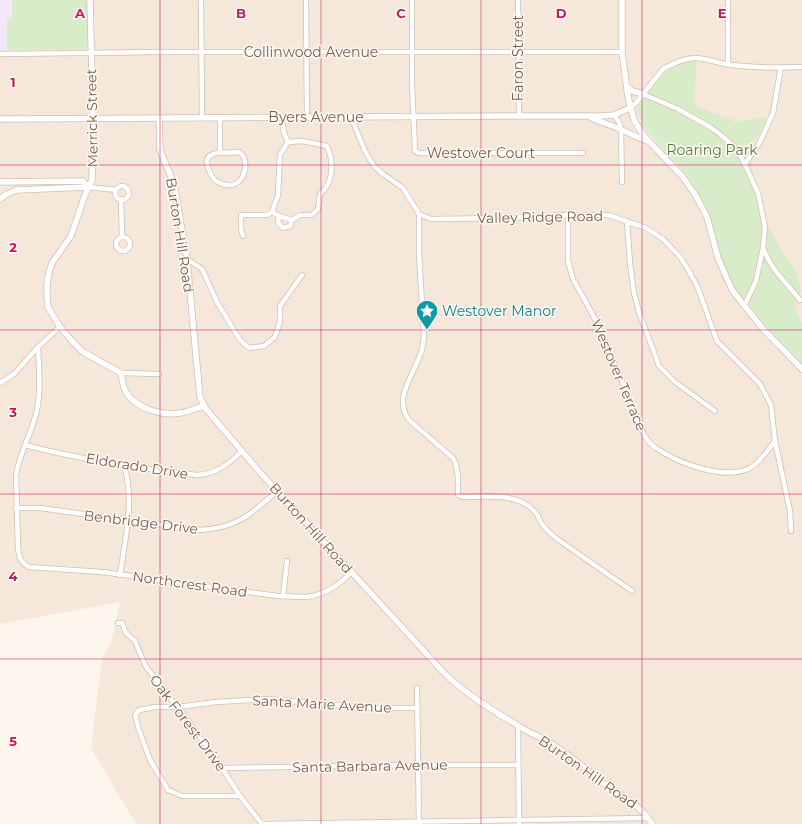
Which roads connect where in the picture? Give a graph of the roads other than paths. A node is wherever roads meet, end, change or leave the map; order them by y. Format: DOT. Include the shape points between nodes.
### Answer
graph roads {
  1 [pos="90,0"];
  2 [pos="201,0"];
  3 [pos="306,0"];
  4 [pos="412,0"];
  5 [pos="518,0"];
  6 [pos="622,0"];
  7 [pos="728,0"];
  8 [pos="518,51"];
  9 [pos="307,52"];
  10 [pos="412,52"];
  11 [pos="622,52"];
  12 [pos="90,53"];
  13 [pos="201,53"];
  14 [pos="0,54"];
  15 [pos="728,64"];
  16 [pos="780,67"];
  17 [pos="802,67"];
  18 [pos="626,84"];
  19 [pos="643,94"];
  20 [pos="630,108"];
  21 [pos="614,115"];
  22 [pos="519,116"];
  23 [pos="589,116"];
  24 [pos="281,117"];
  25 [pos="307,117"];
  26 [pos="351,117"];
  27 [pos="413,117"];
  28 [pos="159,118"];
  29 [pos="202,118"];
  30 [pos="220,118"];
  31 [pos="0,119"];
  32 [pos="93,119"];
  33 [pos="621,130"];
  34 [pos="649,141"];
  35 [pos="288,142"];
  36 [pos="220,153"];
  37 [pos="583,153"];
  38 [pos="745,164"];
  39 [pos="0,182"];
  40 [pos="37,182"];
  41 [pos="622,182"];
  42 [pos="88,187"];
  43 [pos="17,190"];
  44 [pos="116,190"];
  45 [pos="0,199"];
  46 [pos="122,200"];
  47 [pos="272,212"];
  48 [pos="419,214"];
  49 [pos="568,215"];
  50 [pos="279,216"];
  51 [pos="292,220"];
  52 [pos="627,221"];
  53 [pos="243,236"];
  54 [pos="122,237"];
  55 [pos="763,248"];
  56 [pos="186,259"];
  57 [pos="302,275"];
  58 [pos="800,300"];
  59 [pos="744,306"];
  60 [pos="60,327"];
  61 [pos="38,347"];
  62 [pos="802,369"];
  63 [pos="121,373"];
  64 [pos="159,374"];
  65 [pos="0,383"];
  66 [pos="204,406"];
  67 [pos="715,412"];
  68 [pos="775,441"];
  69 [pos="25,445"];
  70 [pos="242,451"];
  71 [pos="124,465"];
  72 [pos="277,491"];
  73 [pos="16,508"];
  74 [pos="127,521"];
  75 [pos="790,530"];
  76 [pos="288,561"];
  77 [pos="351,572"];
  78 [pos="120,574"];
  79 [pos="632,591"];
  80 [pos="283,596"];
  81 [pos="118,623"];
  82 [pos="418,688"];
  83 [pos="178,707"];
  84 [pos="418,708"];
  85 [pos="518,726"];
  86 [pos="418,765"];
  87 [pos="518,765"];
  88 [pos="222,768"];
  89 [pos="240,796"];
  90 [pos="648,818"];
  91 [pos="519,822"];
  92 [pos="419,823"];
  93 [pos="262,824"];
  94 [pos="652,824"];
  1 -- 12 [label="street, Merrick Street"];
  2 -- 13 [label="street"];
  3 -- 9 [label="street"];
  4 -- 10 [label="street"];
  5 -- 8 [label="street, Faron Street"];
  6 -- 11 [label="street"];
  7 -- 15 [label="street"];
  8 -- 10 [label="street, Collinwood Avenue"];
  8 -- 11 [label="street, Collinwood Avenue"];
  8 -- 22 [label="street, Faron Street"];
  9 -- 10 [label="street, Collinwood Avenue"];
  9 -- 13 [label="street, Collinwood Avenue"];
  9 -- 25 [label="street"];
  10 -- 27 [label="street"];
  11 -- 18 [label="street"];
  12 -- 13 [label="street, Collinwood Avenue"];
  12 -- 14 [label="street, Collinwood Avenue"];
  12 -- 32 [label="street, Merrick Street"];
  13 -- 29 [label="street"];
  15 -- 16 [label="street"];
  15 -- 19 [label="street" via="695,58 681,61 663,69"];
  16 -- 17 [label="street"];
  16 -- 38 [label="street" via="773,113 760,142"];
  18 -- 19 [label="street" via="632,91"];
  18 -- 20 [label="street"];
  19 -- 20 [label="street"];
  19 -- 38 [label="street" via="678,109 710,127 737,149"];
  20 -- 21 [label="street, Byers Avenue"];
  20 -- 34 [label="street" via="639,128"];
  21 -- 23 [label="street, Byers Avenue"];
  21 -- 33 [label="street"];
  22 -- 23 [label="street, Byers Avenue"];
  22 -- 27 [label="street, Byers Avenue"];
  23 -- 33 [label="street"];
  24 -- 25 [label="street, Byers Avenue"];
  24 -- 30 [label="street, Byers Avenue"];
  24 -- 35 [label="street"];
  25 -- 26 [label="street, Byers Avenue"];
  26 -- 27 [label="street, Byers Avenue"];
  26 -- 48 [label="street" via="364,151 383,174 403,188"];
  27 -- 37 [label="street, Westover Court" via="414,151 419,153"];
  28 -- 29 [label="street, Byers Avenue"];
  28 -- 32 [label="street, Byers Avenue"];
  28 -- 56 [label="street, Burton Hill Road" via="160,150 174,184"];
  29 -- 30 [label="street, Byers Avenue"];
  30 -- 36 [label="street"];
  31 -- 32 [label="street, Byers Avenue"];
  32 -- 42 [label="street, Merrick Street" via="94,171"];
  33 -- 34 [label="street"];
  33 -- 41 [label="street"];
  34 -- 59 [label="street" via="670,161 696,196 707,217 722,271"];
  35 -- 47 [label="street" via="280,155 278,195"];
  35 -- 51 [label="street" via="302,141 327,146 332,167 329,183 320,194 318,209 312,215 300,215"];
  36 -- 36 [label="street" via="243,154 244,174 239,182 226,185 216,182 212,177 206,159 212,154"];
  38 -- 55 [label="street" via="758,193 764,226"];
  39 -- 40 [label="street"];
  40 -- 42 [label="street" via="83,181"];
  40 -- 43 [label="street"];
  42 -- 43 [label="street"];
  42 -- 44 [label="street"];
  42 -- 60 [label="street, Merrick Street" via="71,236 52,263 49,272 48,307"];
  43 -- 45 [label="street"];
  44 -- 46 [label="street" via="117,198"];
  44 -- 46 [label="street" via="119,186 128,189 129,194"];
  46 -- 54 [label="street"];
  47 -- 50 [label="street"];
  47 -- 53 [label="street" via="267,215 241,215"];
  48 -- 49 [label="street, Valley Ridge Road" via="431,219"];
  48 -- 79 [label="street" via="424,337 420,356 403,397 405,414 453,458 456,464 458,495 507,498 524,502 536,513 548,532"];
  49 -- 52 [label="street, Valley Ridge Road" via="608,215"];
  49 -- 68 [label="street, Westover Terrace" via="568,262 573,278 594,317 644,435 650,443 680,461 710,471 728,472 742,471 754,465"];
  50 -- 51 [label="street"];
  50 -- 51 [label="street" via="278,223 283,228 290,226"];
  52 -- 67 [label="street" via="630,263 638,312 659,366 675,382"];
  52 -- 68 [label="street, Valley Ridge Road" via="653,231 680,257 698,288 717,341 760,384 771,405"];
  55 -- 58 [label="street" via="768,261"];
  55 -- 59 [label="street" via="756,281"];
  56 -- 57 [label="street" via="202,269 217,302 240,340 249,348 264,346 275,337 280,321 280,306"];
  56 -- 66 [label="street, Burton Hill Road" via="200,397"];
  59 -- 62 [label="street"];
  60 -- 61 [label="street"];
  60 -- 63 [label="street, Merrick Street" via="83,352"];
  61 -- 65 [label="street" via="14,374"];
  61 -- 69 [label="street" via="38,403"];
  63 -- 64 [label="street"];
  63 -- 66 [label="street" via="123,385 130,398 152,410 164,414 179,414"];
  66 -- 70 [label="street, Burton Hill Road"];
  68 -- 75 [label="street, Valley Ridge Road" via="790,511"];
  69 -- 71 [label="street, Eldorado Drive"];
  69 -- 73 [label="street" via="16,475"];
  70 -- 71 [label="street, Eldorado Drive" via="223,467 204,475"];
  70 -- 72 [label="street, Burton Hill Road"];
  71 -- 74 [label="street" via="129,489"];
  72 -- 74 [label="street, Benbridge Drive" via="244,519 206,530"];
  72 -- 77 [label="street, Burton Hill Road"];
  73 -- 74 [label="street, Benbridge Drive" via="40,508"];
  73 -- 78 [label="street, Northcrest Road" via="19,558 23,564 29,567"];
  74 -- 78 [label="street"];
  76 -- 80 [label="street"];
  77 -- 80 [label="street, Northcrest Road" via="340,583 320,593 309,596"];
  77 -- 85 [label="street, Burton Hill Road" via="445,674 466,692"];
  78 -- 80 [label="street, Northcrest Road"];
  81 -- 83 [label="street, Oak Forest Drive" via="122,623 126,633 135,641 145,665"];
  82 -- 84 [label="street"];
  83 -- 84 [label="street, Santa Marie Avenue" via="267,699 369,708"];
  83 -- 88 [label="street, Oak Forest Drive"];
  83 -- 89 [label="street, Santa Marie Avenue" via="155,707 139,710 135,715 150,760 168,790 182,796"];
  84 -- 86 [label="street"];
  85 -- 87 [label="street"];
  85 -- 90 [label="street, Burton Hill Road" via="573,758 634,804"];
  86 -- 87 [label="street, Santa Barbara Avenue"];
  86 -- 88 [label="street, Santa Barbara Avenue"];
  86 -- 92 [label="street"];
  87 -- 91 [label="street"];
  88 -- 89 [label="street, Oak Forest Drive"];
  89 -- 93 [label="street, Oak Forest Drive"];
  90 -- 91 [label="street"];
  90 -- 94 [label="street, Burton Hill Road"];
  91 -- 92 [label="street"];
  92 -- 93 [label="street"];
}
